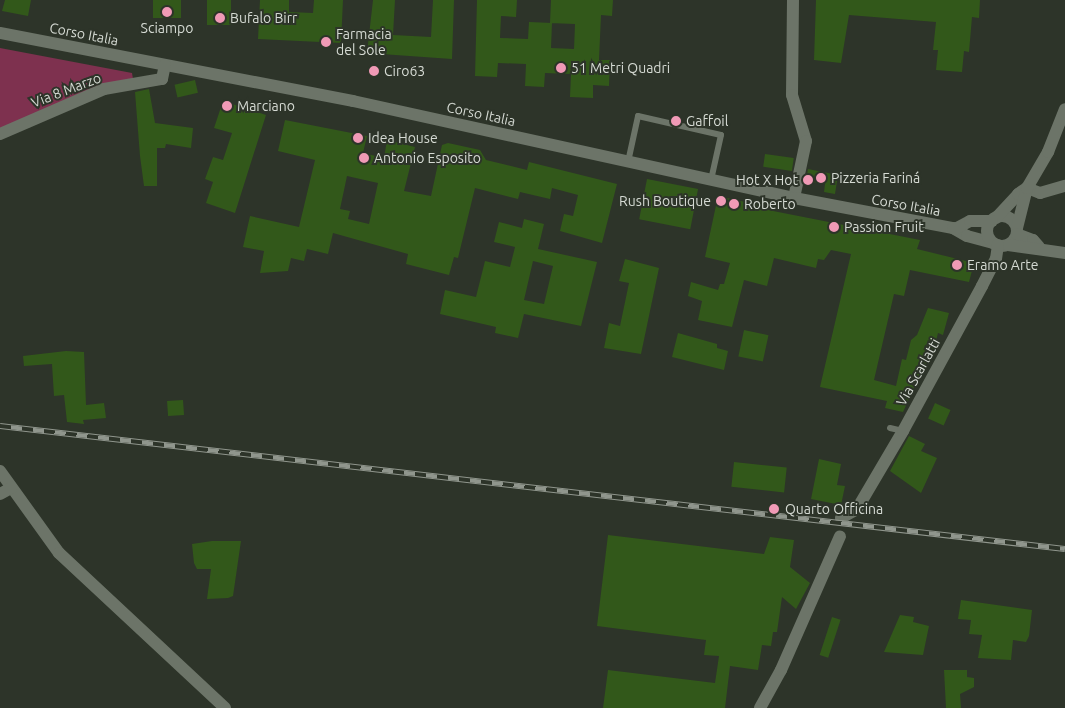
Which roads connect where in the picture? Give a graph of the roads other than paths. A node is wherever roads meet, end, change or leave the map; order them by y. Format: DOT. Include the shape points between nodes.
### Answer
graph roads {
  1 [pos="793,0"];
  2 [pos="0,33"];
  3 [pos="165,65"];
  4 [pos="1065,109"];
  5 [pos="0,134"];
  6 [pos="628,162"];
  7 [pos="711,180"];
  8 [pos="1065,186"];
  9 [pos="1027,188"];
  10 [pos="794,198"];
  11 [pos="994,219"];
  12 [pos="955,229"];
  13 [pos="1017,231"];
  14 [pos="1000,244"];
  15 [pos="1039,247"];
  16 [pos="1065,253"];
  17 [pos="890,428"];
  18 [pos="903,431"];
  19 [pos="0,472"];
  20 [pos="6,491"];
  21 [pos="841,518"];
  22 [pos="840,536"];
  23 [pos="225,708"];
  24 [pos="760,708"];
  1 -- 10 [label="street" via="792,95 806,141"];
  2 -- 3 [label="street, Corso Italia"];
  3 -- 5 [label="street, Via 8 Marzo" via="162,78 104,89"];
  3 -- 6 [label="street, Corso Italia" via="353,101"];
  4 -- 9 [label="street" via="1048,152"];
  6 -- 7 [label="street, Corso Italia"];
  6 -- 7 [label="lane" via="638,116 666,122 721,134"];
  7 -- 10 [label="street, Corso Italia"];
  8 -- 9 [label="street" via="1040,193"];
  9 -- 11 [label="street"];
  9 -- 13 [label="street"];
  10 -- 12 [label="street, Corso Italia"];
  11 -- 12 [label="street, Corso Italia" via="970,221"];
  11 -- 13 [label="street, Corso Italia" via="1009,218"];
  11 -- 14 [label="street" via="988,230"];
  12 -- 14 [label="street, Corso Italia" via="966,236"];
  13 -- 14 [label="street"];
  13 -- 15 [label="street, Corso Italia"];
  14 -- 15 [label="street, Corso Italia" via="1028,250"];
  14 -- 18 [label="street, Via Scarlatti" via="982,286"];
  15 -- 16 [label="street, Corso Italia"];
  17 -- 18 [label="lane"];
  18 -- 21 [label="street, Via Scarlatti" via="857,509"];
  19 -- 20 [label="street"];
  20 -- 23 [label="street" via="59,553 203,684"];
  22 -- 24 [label="street" via="781,670"];
}
